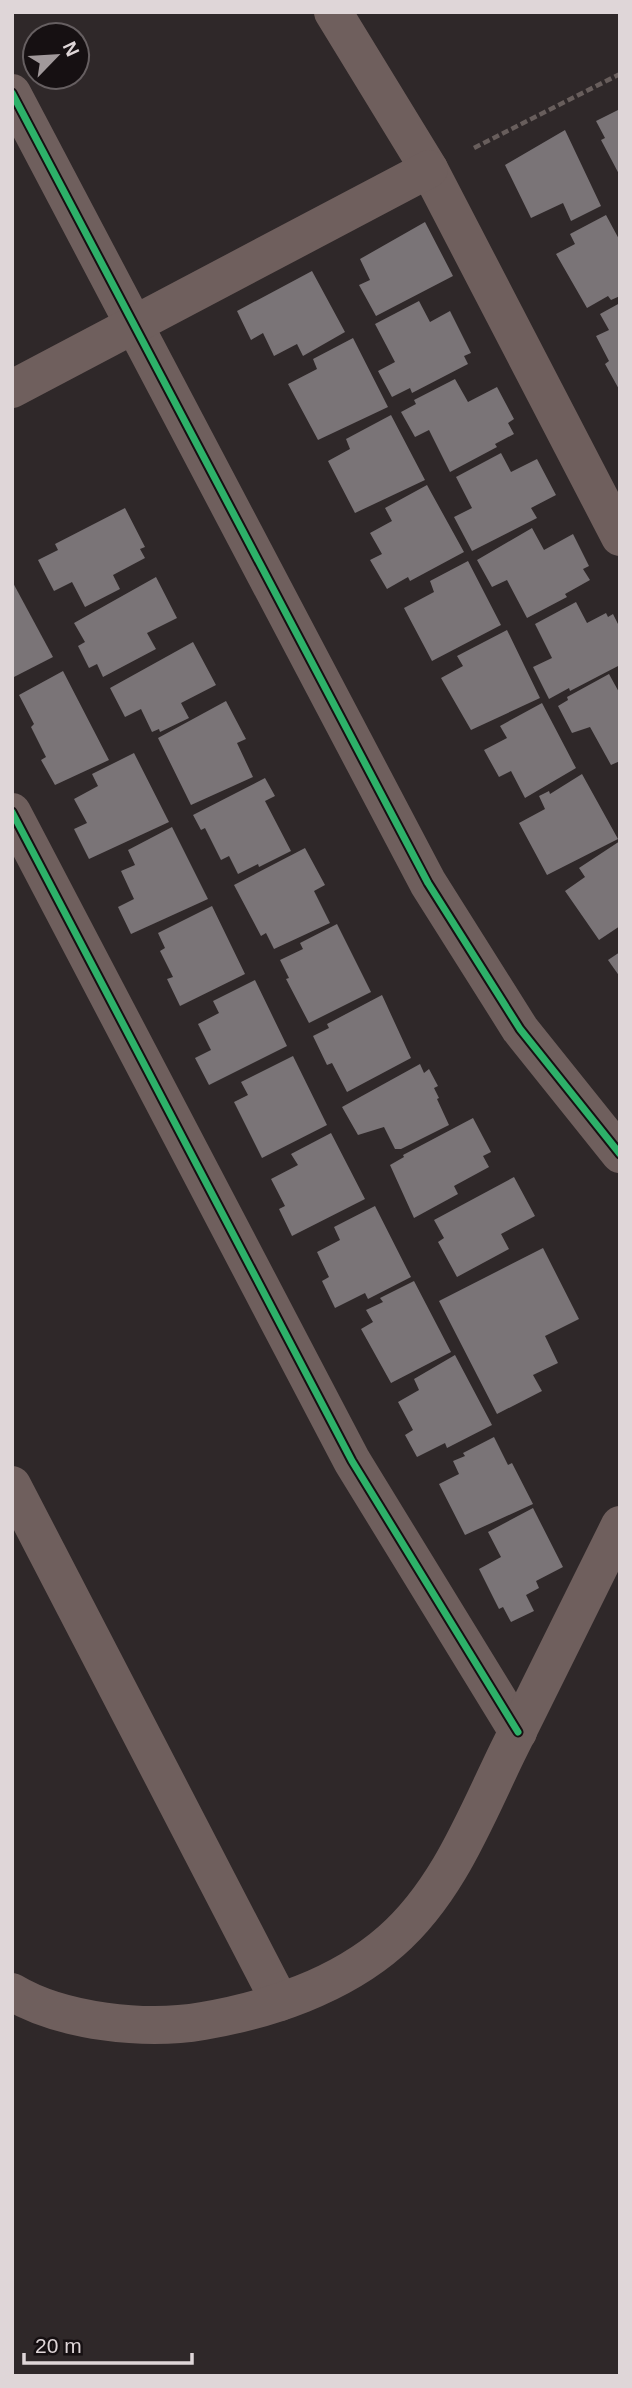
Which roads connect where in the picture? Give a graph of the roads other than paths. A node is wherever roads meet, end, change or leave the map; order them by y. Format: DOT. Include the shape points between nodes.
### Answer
graph roads {
  1 [pos="333,12"];
  2 [pos="12,93"];
  3 [pos="429,169"];
  4 [pos="135,327"];
  5 [pos="12,389"];
  6 [pos="620,537"];
  7 [pos="12,812"];
  8 [pos="620,1154"];
  9 [pos="12,1485"];
  10 [pos="620,1525"];
  11 [pos="518,1732"];
  12 [pos="12,1992"];
  13 [pos="280,2002"];
  1 -- 3 [label="street"];
  2 -- 4 [label="street"];
  3 -- 4 [label="street"];
  3 -- 6 [label="street"];
  4 -- 5 [label="street"];
  4 -- 8 [label="street" via="428,883 520,1029"];
  7 -- 11 [label="street" via="352,1461"];
  9 -- 13 [label="street"];
  10 -- 11 [label="street"];
  11 -- 13 [label="street" via="446,1878 391,1941 334,1979"];
  12 -- 13 [label="street" via="29,2002 97,2020 175,2026"];
}
